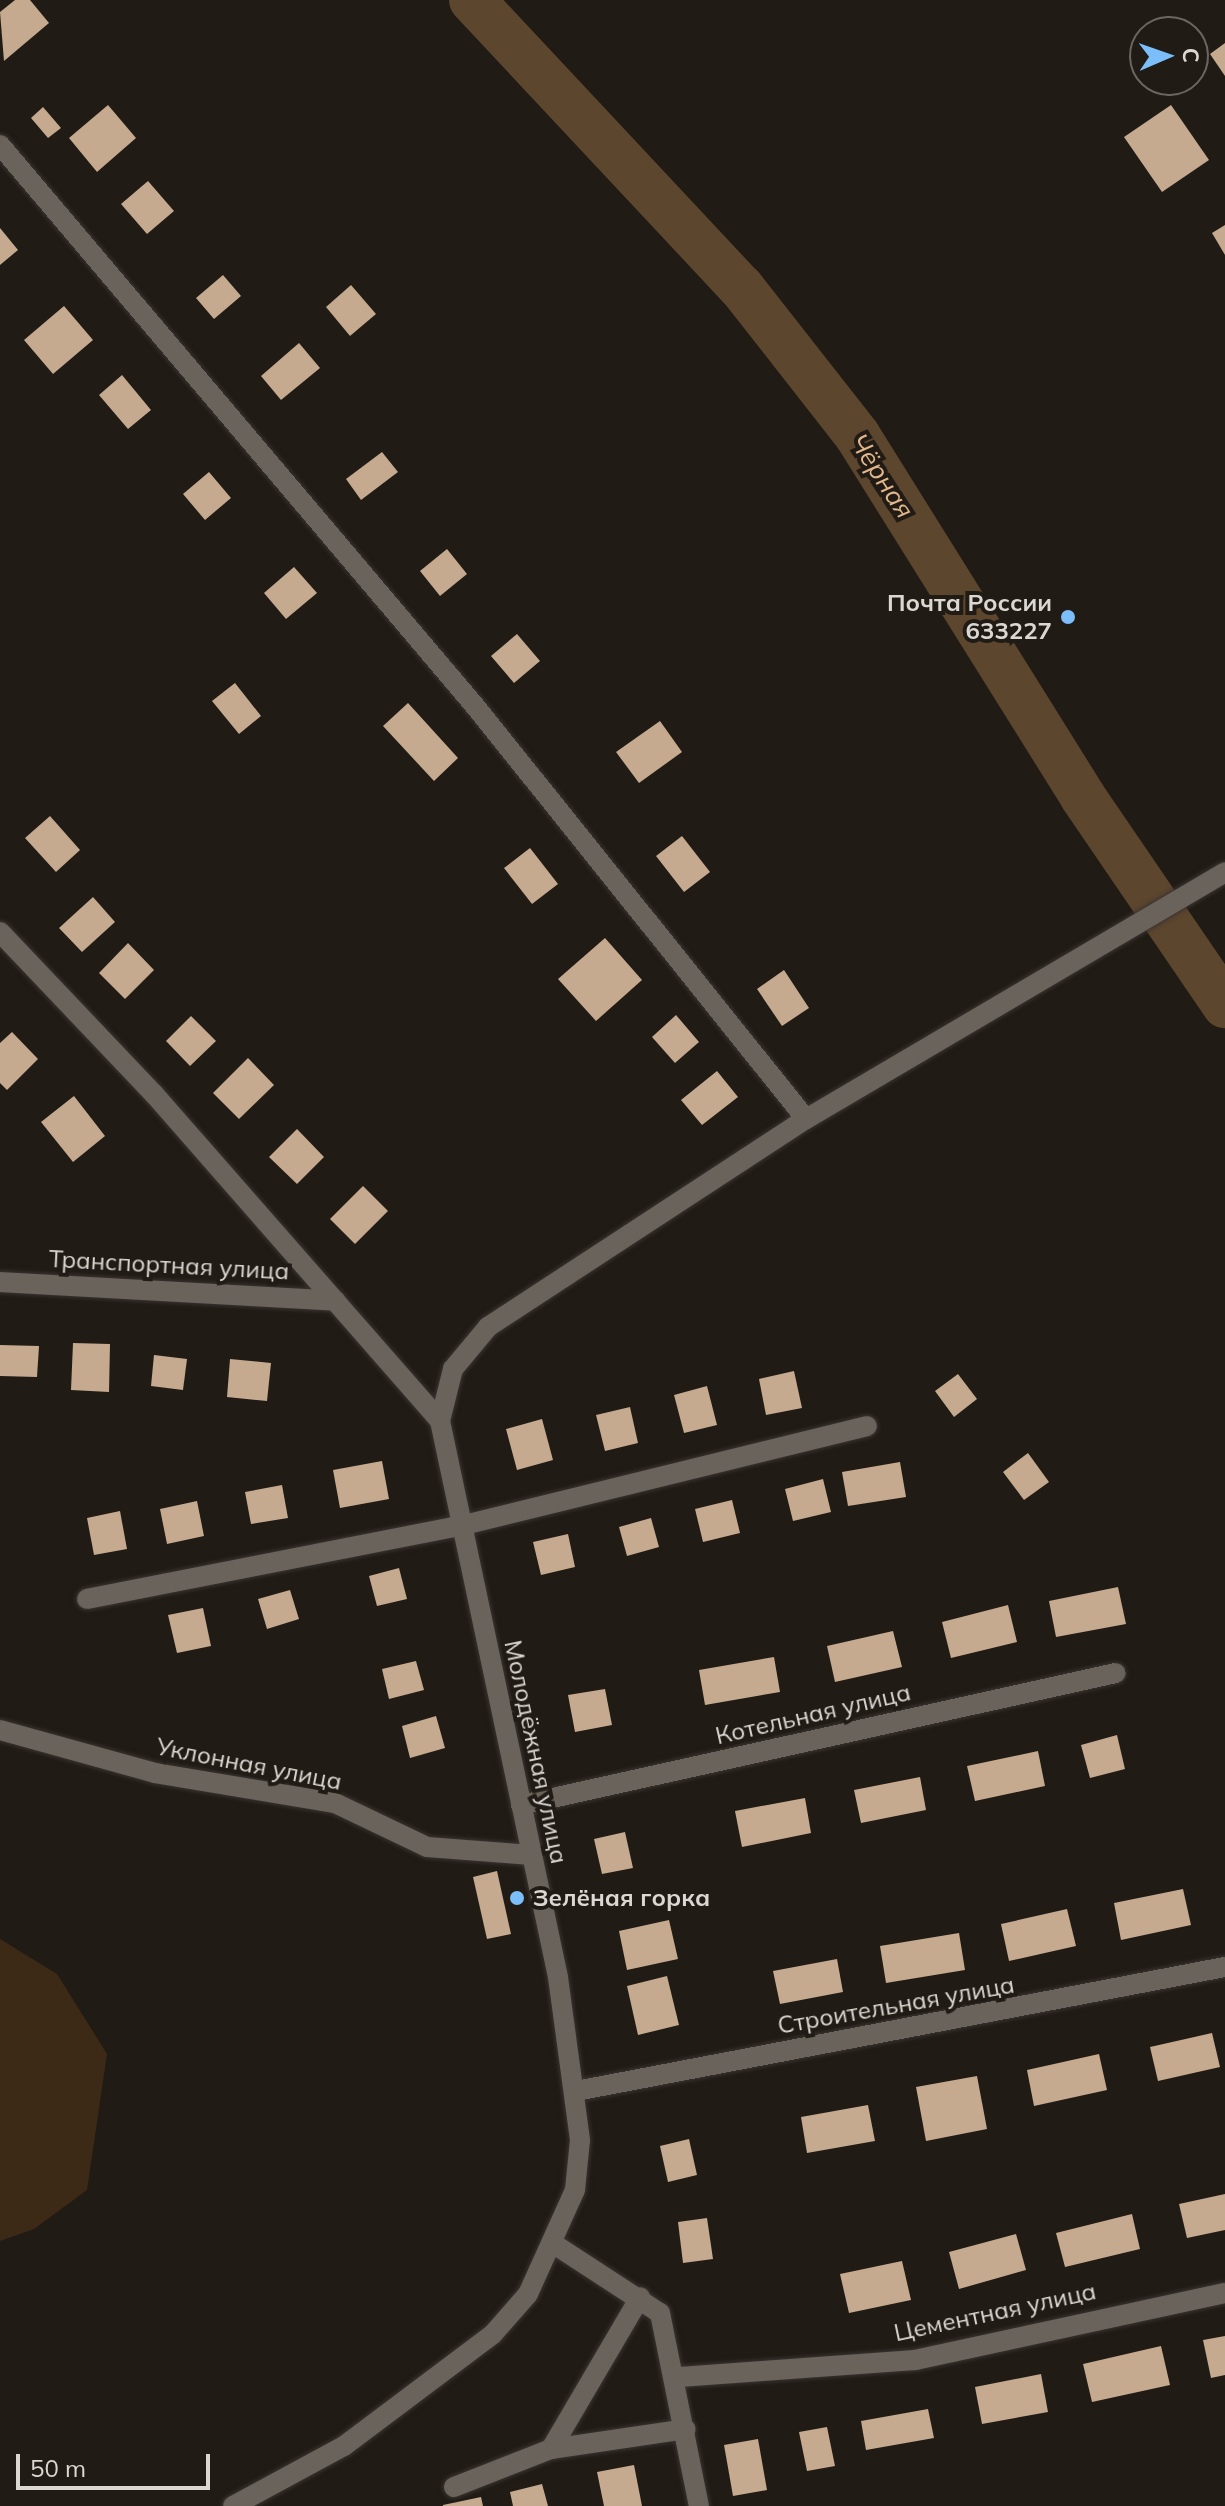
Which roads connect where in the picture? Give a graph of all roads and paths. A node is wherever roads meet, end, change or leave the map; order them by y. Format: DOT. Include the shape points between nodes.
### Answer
graph roads {
  1 [pos="0,145"];
  2 [pos="1224,872"];
  3 [pos="0,932"];
  4 [pos="806,1119"];
  5 [pos="0,1282"];
  6 [pos="335,1301"];
  7 [pos="440,1421"];
  8 [pos="867,1426"];
  9 [pos="460,1526"];
  10 [pos="87,1599"];
  11 [pos="1116,1673"];
  12 [pos="0,1730"];
  13 [pos="521,1805"];
  14 [pos="532,1855"];
  15 [pos="1225,1967"];
  16 [pos="576,2091"];
  17 [pos="554,2244"];
  18 [pos="1225,2293"];
  19 [pos="640,2297"];
  20 [pos="679,2377"];
  21 [pos="686,2429"];
  22 [pos="551,2449"];
  23 [pos="454,2487"];
  24 [pos="233,2506"];
  25 [pos="699,2506"];
  1 -- 4 [label="street" via="475,706"];
  2 -- 4 [label="street"];
  3 -- 6 [label="street"];
  4 -- 7 [label="street" via="488,1327 453,1369"];
  5 -- 6 [label="street, Транспортная улица"];
  6 -- 7 [label="street"];
  7 -- 9 [label="street, Молодёжная улица"];
  8 -- 9 [label="street"];
  9 -- 10 [label="street"];
  9 -- 13 [label="street, Молодёжная улица"];
  11 -- 13 [label="street, Котельная улица"];
  12 -- 14 [label="street, Уклонная улица" via="155,1773 335,1803 427,1847"];
  13 -- 14 [label="street, Молодёжная улица"];
  14 -- 16 [label="street, Молодёжная улица"];
  15 -- 16 [label="street, Строительная улица"];
  16 -- 17 [label="street, Молодёжная улица" via="575,2190"];
  17 -- 19 [label="street"];
  17 -- 24 [label="street, Молодёжная улица" via="528,2294 432,2386 344,2446"];
  18 -- 20 [label="street, Цементная улица" via="915,2360"];
  19 -- 20 [label="street" via="660,2313"];
  19 -- 22 [label="street"];
  20 -- 21 [label="street"];
  21 -- 22 [label="street"];
  21 -- 25 [label="street"];
  22 -- 23 [label="street"];
}
